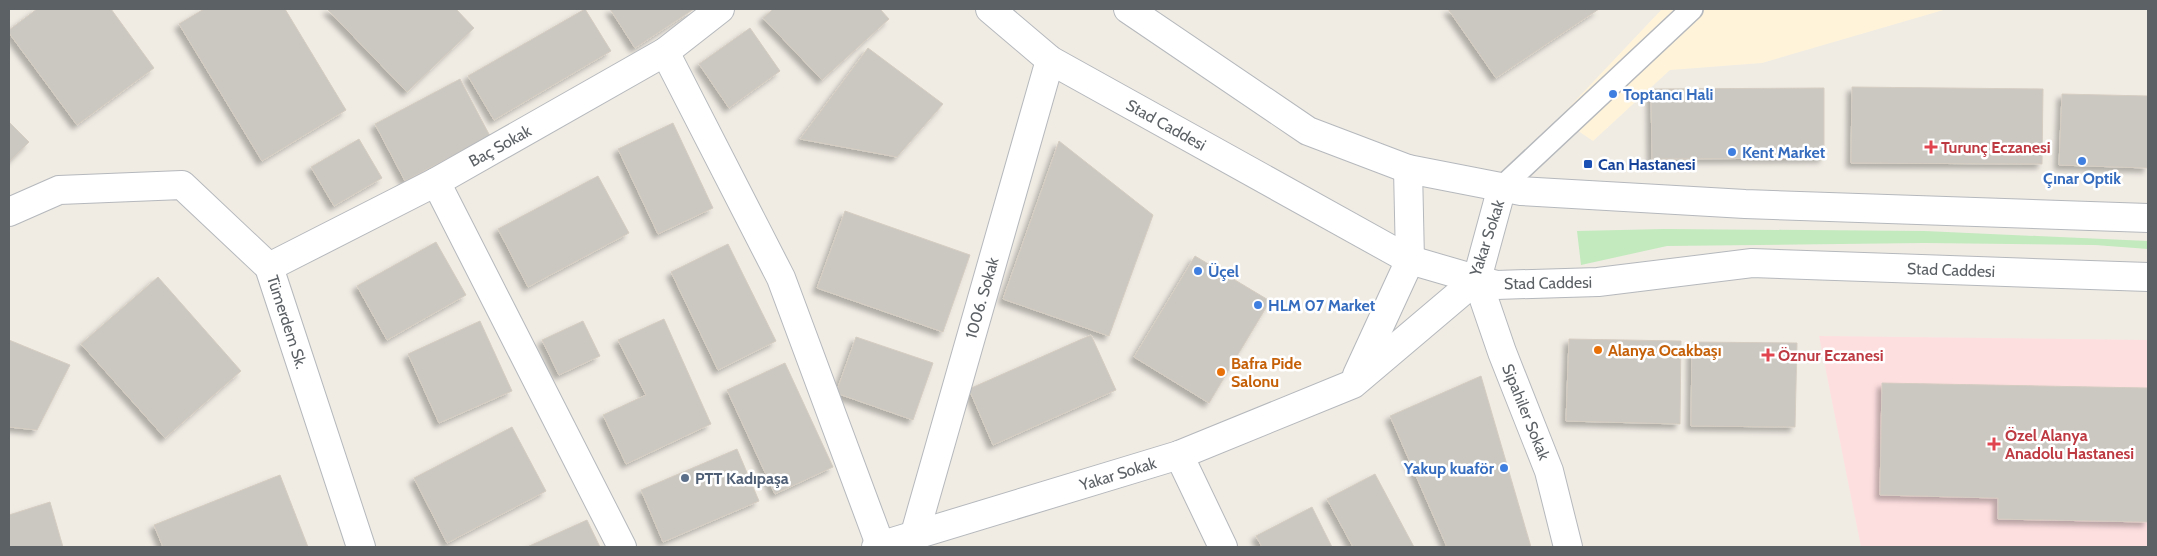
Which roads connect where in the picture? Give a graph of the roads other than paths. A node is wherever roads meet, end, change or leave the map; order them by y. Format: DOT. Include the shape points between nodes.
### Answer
graph roads {
  1 [pos="720,9"];
  2 [pos="1128,9"];
  3 [pos="1692,9"];
  4 [pos="1005,13"];
  5 [pos="666,52"];
  6 [pos="1050,60"];
  7 [pos="1408,169"];
  8 [pos="436,182"];
  9 [pos="1502,188"];
  10 [pos="9,212"];
  11 [pos="2148,218"];
  12 [pos="1410,260"];
  13 [pos="269,267"];
  14 [pos="2148,277"];
  15 [pos="1477,279"];
  16 [pos="1353,384"];
  17 [pos="1179,455"];
  18 [pos="914,537"];
  19 [pos="361,547"];
  20 [pos="622,547"];
  21 [pos="879,547"];
  22 [pos="1223,547"];
  23 [pos="1568,547"];
  1 -- 5 [label="street, Baç Sokak"];
  2 -- 7 [label="street" via="1308,131"];
  3 -- 9 [label="lane"];
  4 -- 6 [label="street, Stad Caddesi"];
  5 -- 8 [label="street, Baç Sokak"];
  5 -- 21 [label="street" via="781,278"];
  6 -- 12 [label="street, Stad Caddesi"];
  6 -- 18 [label="street, 1006. Sokak"];
  7 -- 9 [label="street"];
  7 -- 12 [label="street"];
  8 -- 13 [label="street, Baç Sokak"];
  8 -- 20 [label="street"];
  9 -- 11 [label="street" via="1745,204"];
  9 -- 15 [label="street, Yakar Sokak"];
  10 -- 13 [label="street, Tümerdem Sk." via="59,190 182,185"];
  12 -- 15 [label="street, Stad Caddesi"];
  12 -- 16 [label="street"];
  13 -- 19 [label="street, Tümerdem Sk."];
  14 -- 15 [label="street, Stad Caddesi" via="1752,263 1598,282 1496,285"];
  15 -- 16 [label="street, Yakar Sokak"];
  15 -- 23 [label="street, Sipahiler Sokak" via="1502,352 1550,471"];
  16 -- 17 [label="street, Yakar Sokak"];
  17 -- 18 [label="street, Yakar Sokak"];
  17 -- 22 [label="street"];
  18 -- 21 [label="street, Yakar Sokak"];
}
